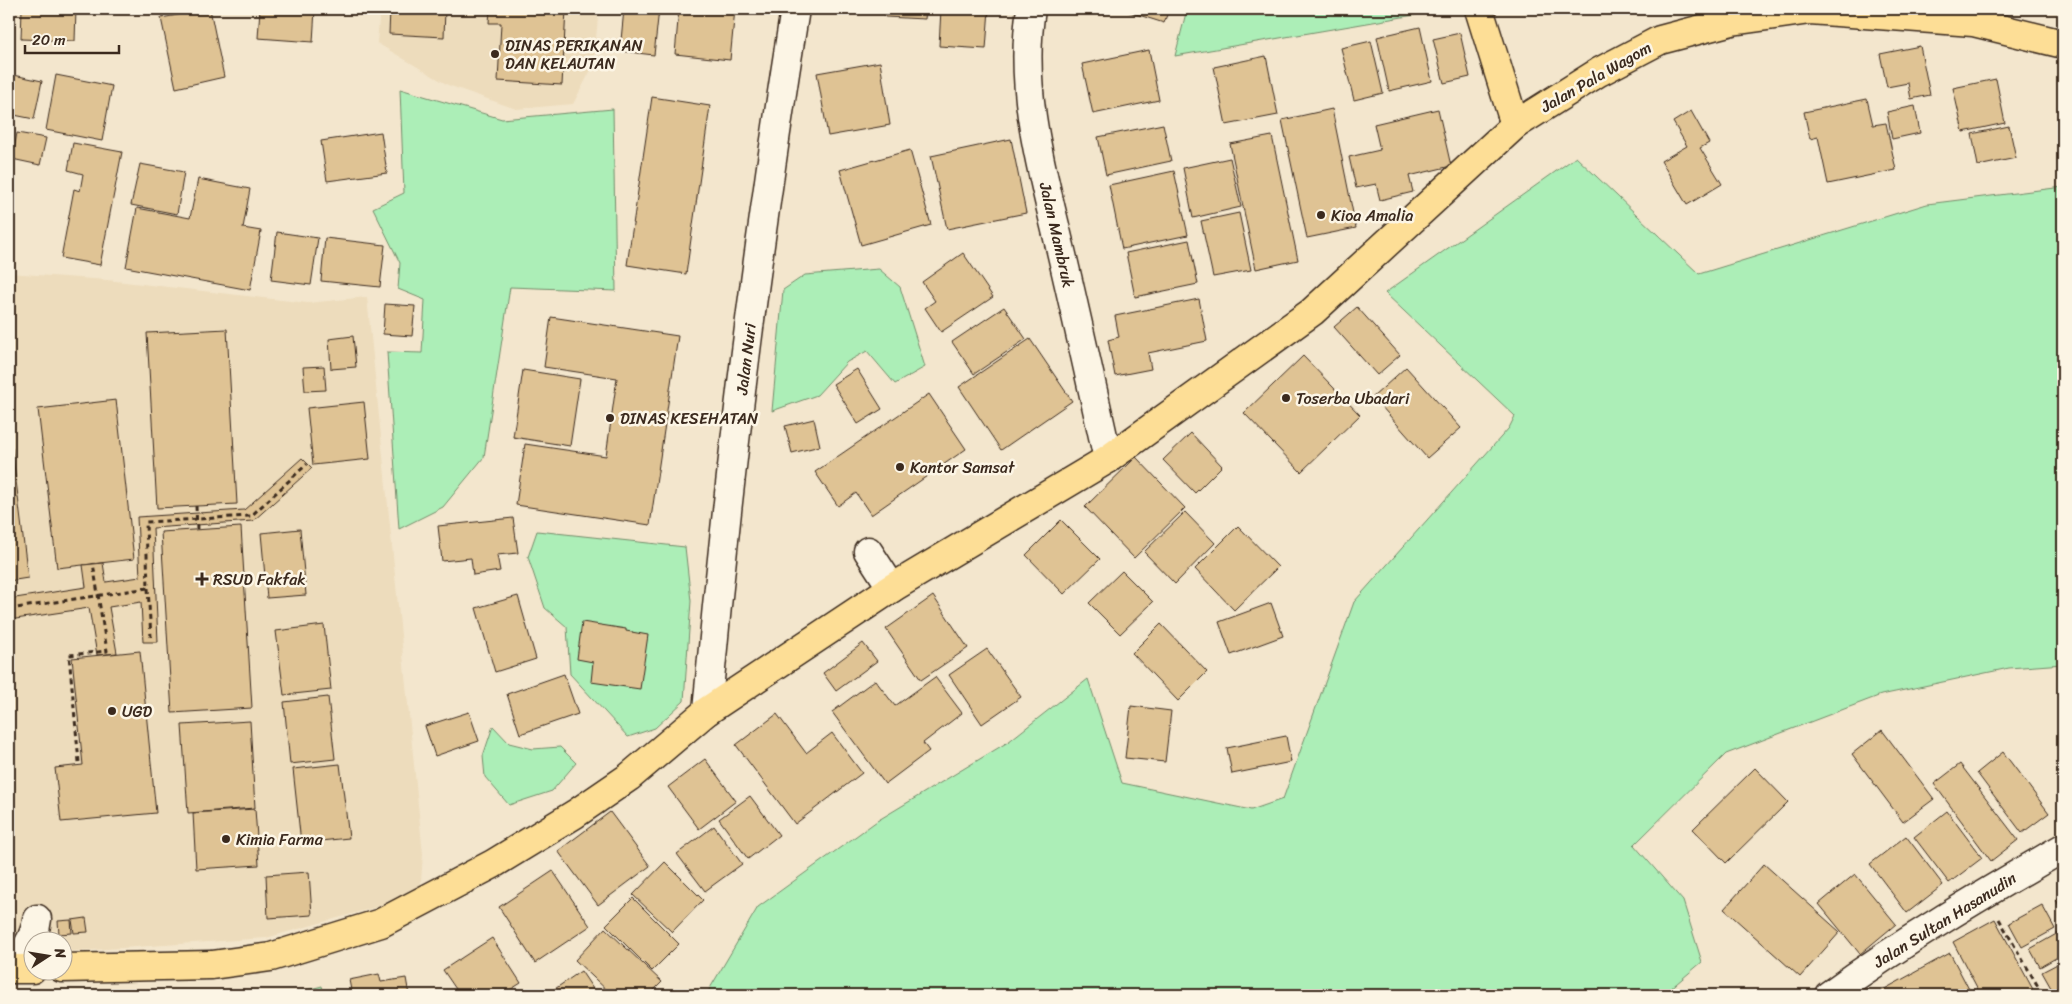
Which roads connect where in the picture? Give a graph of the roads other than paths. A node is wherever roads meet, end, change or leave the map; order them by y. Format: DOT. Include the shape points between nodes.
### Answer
graph roads {
  1 [pos="795,9"];
  2 [pos="1031,9"];
  3 [pos="1479,9"];
  4 [pos="2063,44"];
  5 [pos="1514,125"];
  6 [pos="1108,459"];
  7 [pos="868,551"];
  8 [pos="892,588"];
  9 [pos="707,711"];
  10 [pos="2063,848"];
  11 [pos="36,919"];
  12 [pos="9,967"];
  13 [pos="22,968"];
  14 [pos="72,968"];
  15 [pos="1829,995"];
  1 -- 9 [label="street, Jalan Nuri" via="746,356"];
  2 -- 6 [label="street, Jalan Mambruk" via="1026,62 1028,97"];
  3 -- 5 [label="main road"];
  4 -- 5 [label="main road, Jalan Pala Wagom" via="1973,22 1810,10 1775,13 1660,40 1599,72"];
  5 -- 6 [label="main road, Jalan Pala Wagom" via="1312,312"];
  6 -- 8 [label="main road, Jalan Pala Wagom"];
  7 -- 8 [label="street"];
  8 -- 9 [label="main road, Jalan Pala Wagom"];
  9 -- 14 [label="main road, Jalan Pala Wagom" via="629,777 575,814 493,864 381,923 271,957 212,966"];
  10 -- 15 [label="street, Jalan Sultan Hasanudin" via="1984,893"];
  11 -- 12 [label="street" via="36,930 30,942"];
  12 -- 13 [label="main road"];
}
